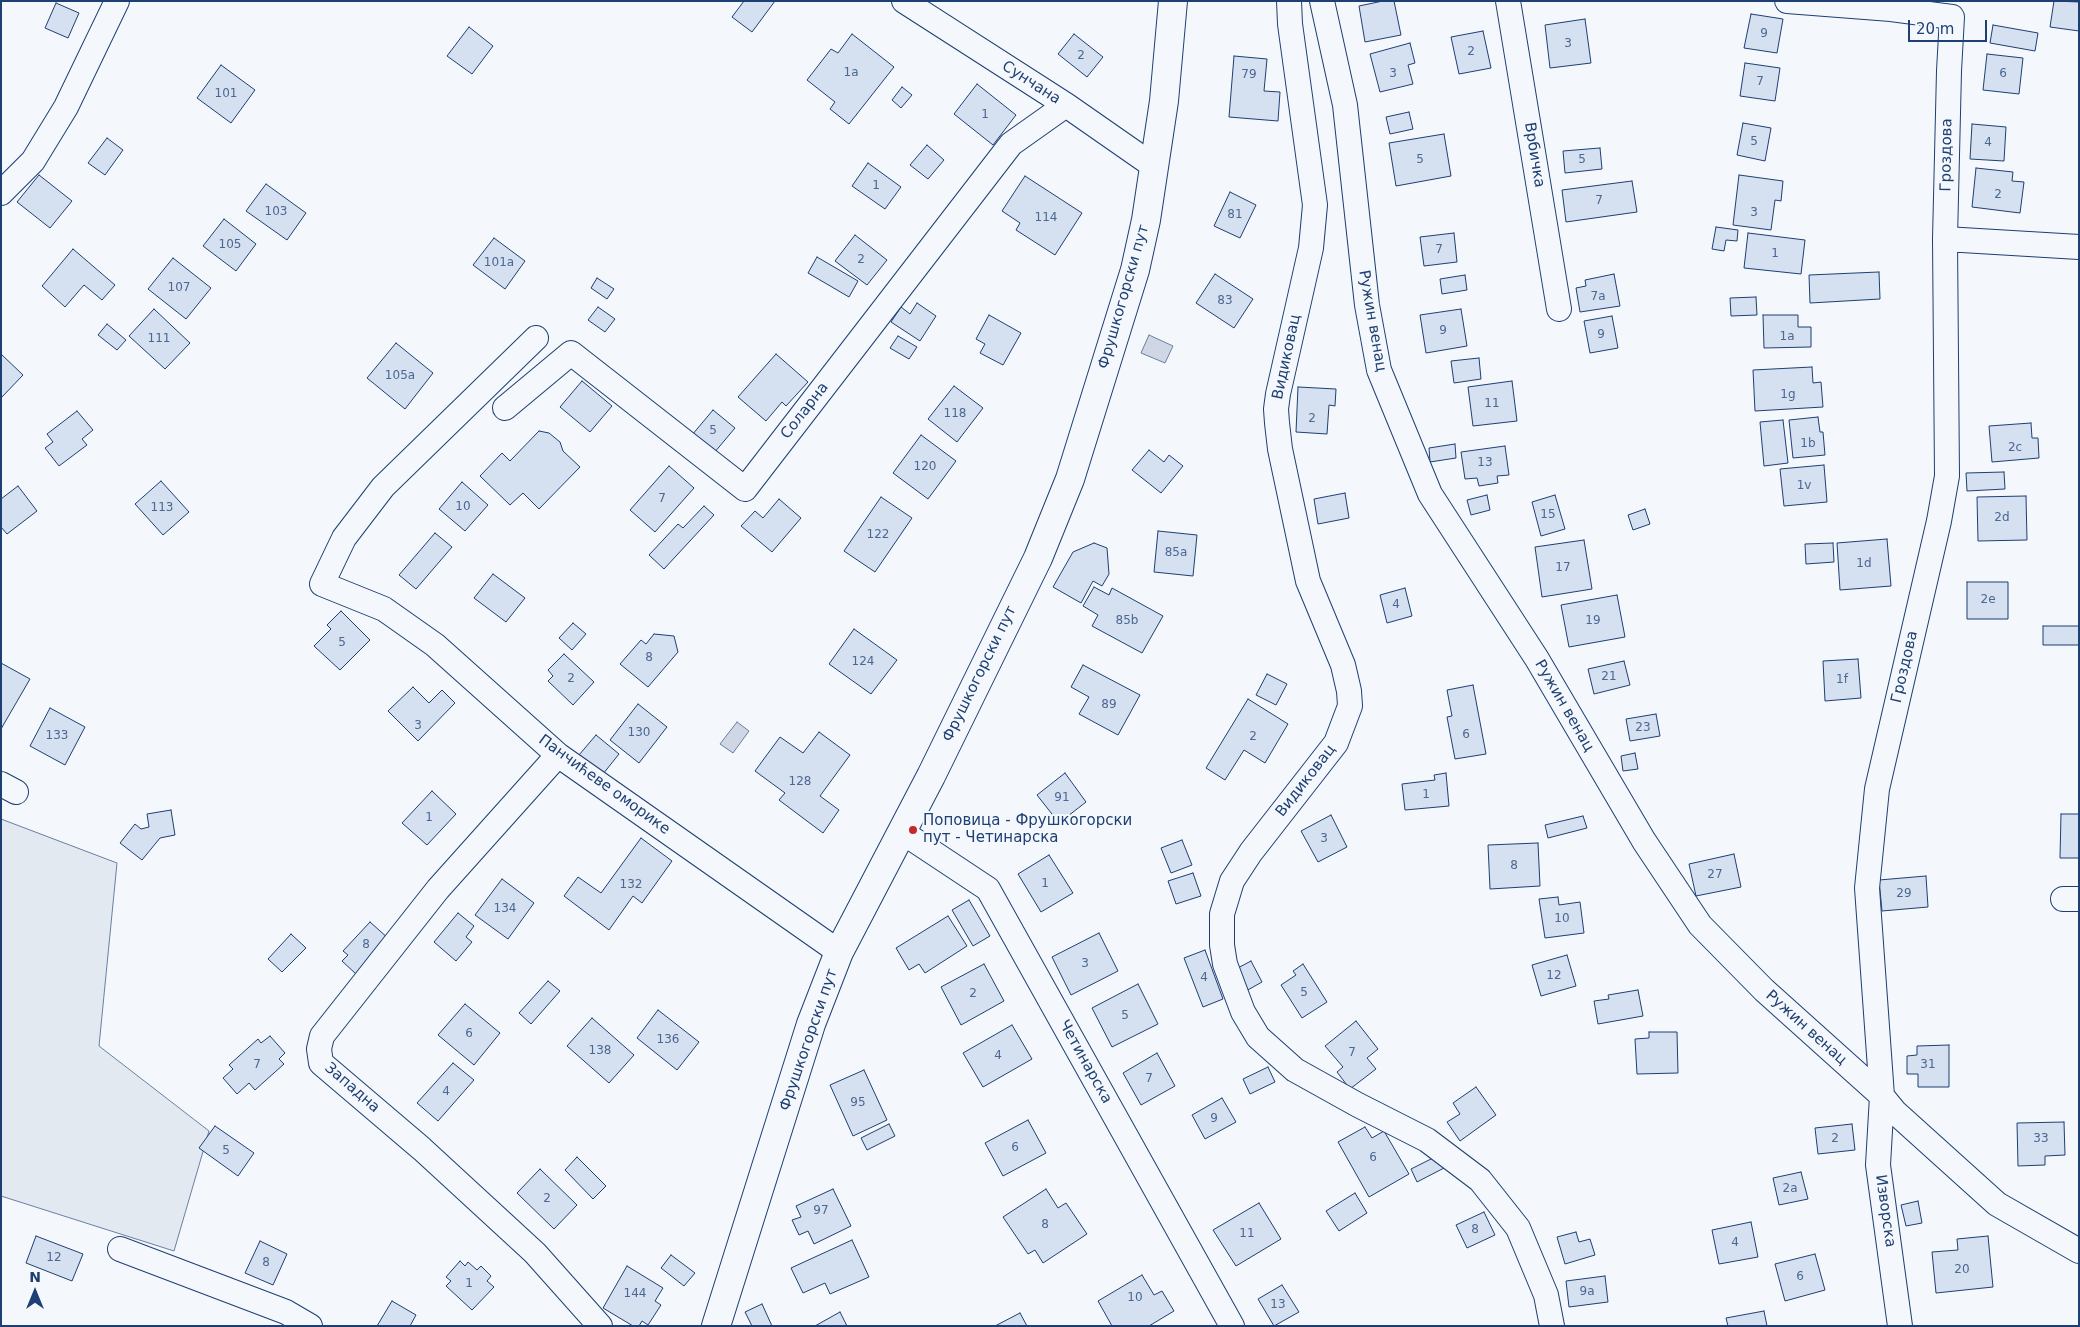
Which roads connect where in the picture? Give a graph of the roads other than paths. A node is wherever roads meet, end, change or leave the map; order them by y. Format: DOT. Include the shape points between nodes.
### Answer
graph roads {
  1 [pos="117,1"];
  2 [pos="904,1"];
  3 [pos="1174,1"];
  4 [pos="1289,1"];
  5 [pos="1322,1"];
  6 [pos="1508,1"];
  7 [pos="1787,1"];
  8 [pos="1066,105"];
  9 [pos="1156,167"];
  10 [pos="1,194"];
  11 [pos="1945,239"];
  12 [pos="2079,247"];
  13 [pos="1559,309"];
  14 [pos="536,338"];
  15 [pos="505,408"];
  16 [pos="558,755"];
  17 [pos="902,832"];
  18 [pos="839,952"];
  19 [pos="1882,1096"];
  20 [pos="120,1249"];
  21 [pos="2079,1250"];
  22 [pos="285,1319"];
  23 [pos="724,1321"];
  24 [pos="310,1326"];
  25 [pos="600,1326"];
  26 [pos="1232,1326"];
  27 [pos="1552,1326"];
  28 [pos="1900,1326"];
  1 -- 10 [label="street" via="66,107 33,161"];
  2 -- 8 [label="street, Сунчана"];
  3 -- 9 [label="street, Фрушкогорски пут"];
  4 -- 27 [label="street, Видиковац" via="1315,205 1311,248 1278,394 1277,423 1308,581 1343,665 1350,706 1336,743 1232,881 1222,914 1225,964 1243,1012 1258,1037 1295,1070 1427,1140 1480,1180 1518,1228 1546,1295"];
  5 -- 19 [label="street, Ружин венац" via="1345,105 1367,305 1379,370 1430,494 1537,659 1644,841 1700,925 1764,990"];
  6 -- 13 [label="street, Врбичка"];
  7 -- 11 [label="street, Гроздова" via="1952,17"];
  8 -- 9 [label="street, Сунчана"];
  8 -- 15 [label="street, Соларна" via="1011,144 745,490 571,353"];
  9 -- 17 [label="street, Фрушкогорски пут" via="1135,270 1070,479 1038,558"];
  11 -- 12 [label="street"];
  11 -- 19 [label="street, Гроздова" via="1947,476 1877,789 1867,888"];
  14 -- 16 [label="street, Панчићеве оморике" via="383,487 344,538 322,584 384,609 435,645"];
  16 -- 18 [label="street, Панчићеве оморике"];
  16 -- 25 [label="street, Западна" via="438,889 322,1036 319,1049 321,1063 422,1149 535,1253"];
  17 -- 18 [label="street, Фрушкогорски пут"];
  17 -- 26 [label="street, Четинарска" via="988,889"];
  18 -- 23 [label="street, Фрушкогорски пут" via="811,1024"];
  19 -- 21 [label="street, Ружин венац" via="1895,1112 1997,1204"];
  19 -- 28 [label="street, Изворска" via="1878,1166"];
  20 -- 22 [label="street"];
  22 -- 24 [label="street"];
}
